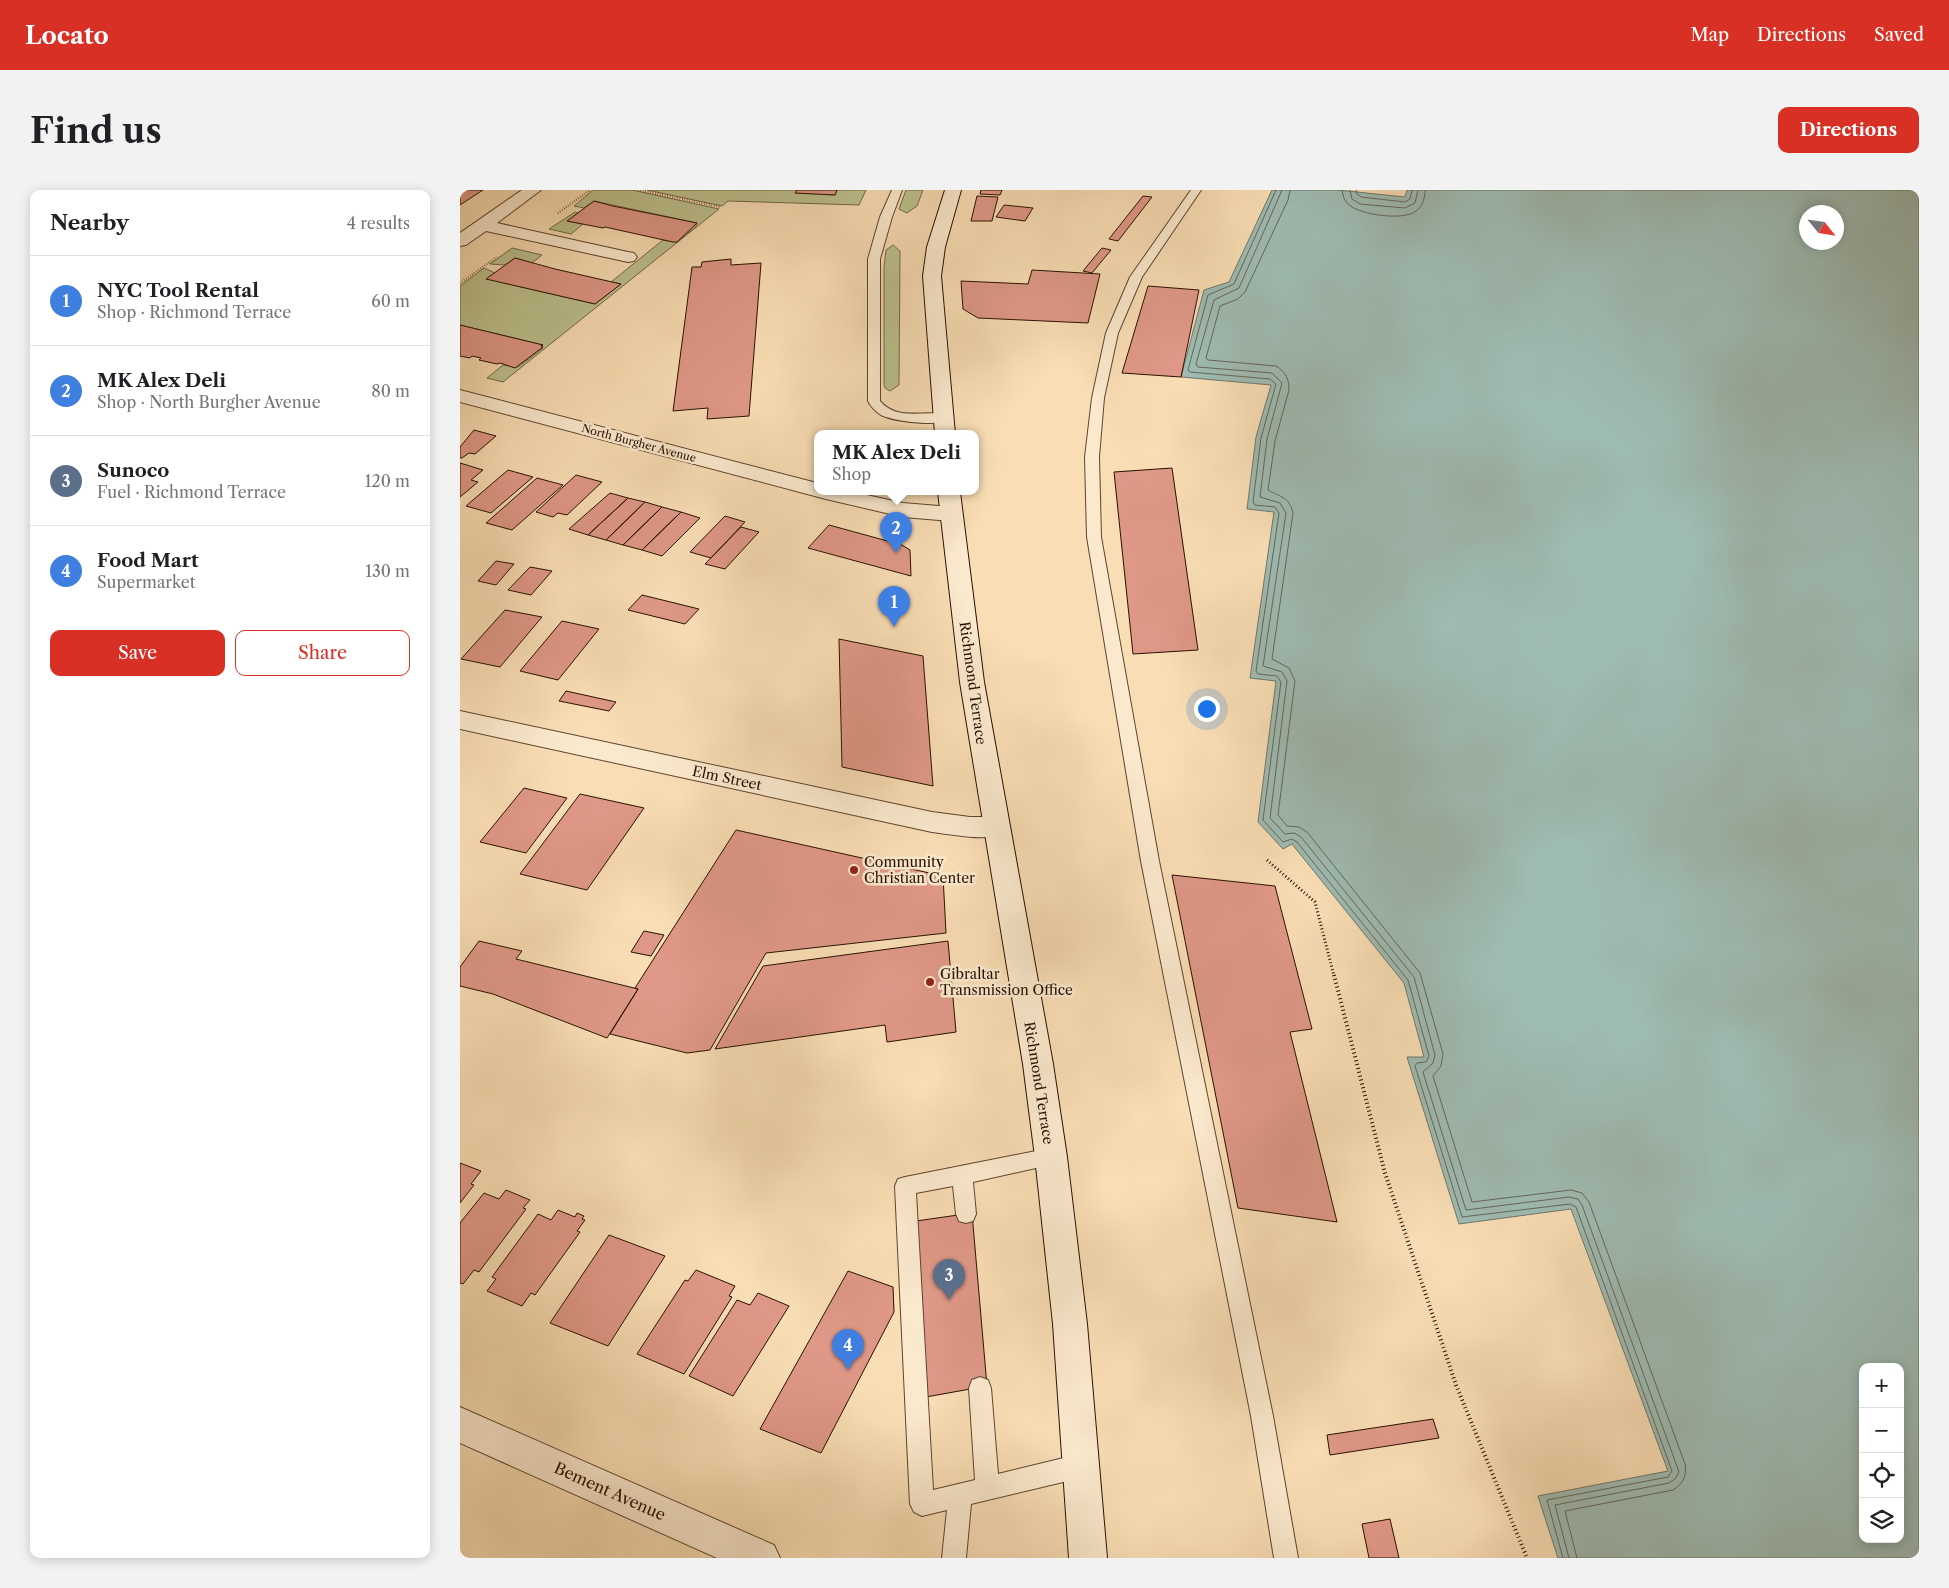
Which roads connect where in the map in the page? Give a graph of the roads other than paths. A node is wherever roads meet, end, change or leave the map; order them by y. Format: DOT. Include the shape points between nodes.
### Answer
graph roads {
  1 [pos="533,190"];
  2 [pos="897,190"];
  3 [pos="953,190"];
  4 [pos="1196,190"];
  5 [pos="483,225"];
  6 [pos="460,241"];
  7 [pos="628,257"];
  8 [pos="460,396"];
  9 [pos="944,426"];
  10 [pos="814,488"];
  11 [pos="839,495"];
  12 [pos="950,503"];
  13 [pos="460,720"];
  14 [pos="996,827"];
  15 [pos="1051,1157"];
  16 [pos="962,1175"];
  17 [pos="966,1214"];
  18 [pos="980,1388"];
  19 [pos="460,1425"];
  20 [pos="1080,1466"];
  21 [pos="987,1489"];
  22 [pos="960,1495"];
  23 [pos="761,1558"];
  24 [pos="954,1558"];
  25 [pos="1088,1558"];
  26 [pos="1286,1558"];
  1 -- 5 [label="street"];
  2 -- 9 [label="lane" via="874,259 874,401 880,409 895,416"];
  3 -- 9 [label="street" via="936,247 932,276"];
  4 -- 26 [label="lane" via="1136,277 1112,333 1098,398 1092,457 1094,537 1150,861 1260,1407"];
  5 -- 6 [label="street"];
  5 -- 7 [label="street"];
  8 -- 10 [label="street, North Burgher Avenue"];
  11 -- 12 [label="street" via="903,510"];
  12 -- 14 [label="street, Richmond Terrace" via="972,682"];
  13 -- 14 [label="street, Elm Street" via="932,822"];
  14 -- 15 [label="street, Richmond Terrace"];
  15 -- 16 [label="lane"];
  15 -- 20 [label="street, Richmond Terrace" via="1070,1324"];
  16 -- 17 [label="lane"];
  16 -- 22 [label="lane" via="905,1186 922,1504"];
  18 -- 21 [label="lane"];
  19 -- 23 [label="street, Bement Avenue"];
  20 -- 21 [label="lane"];
  20 -- 25 [label="street, Richmond Terrace"];
  21 -- 22 [label="lane"];
  22 -- 24 [label="lane"];
}
